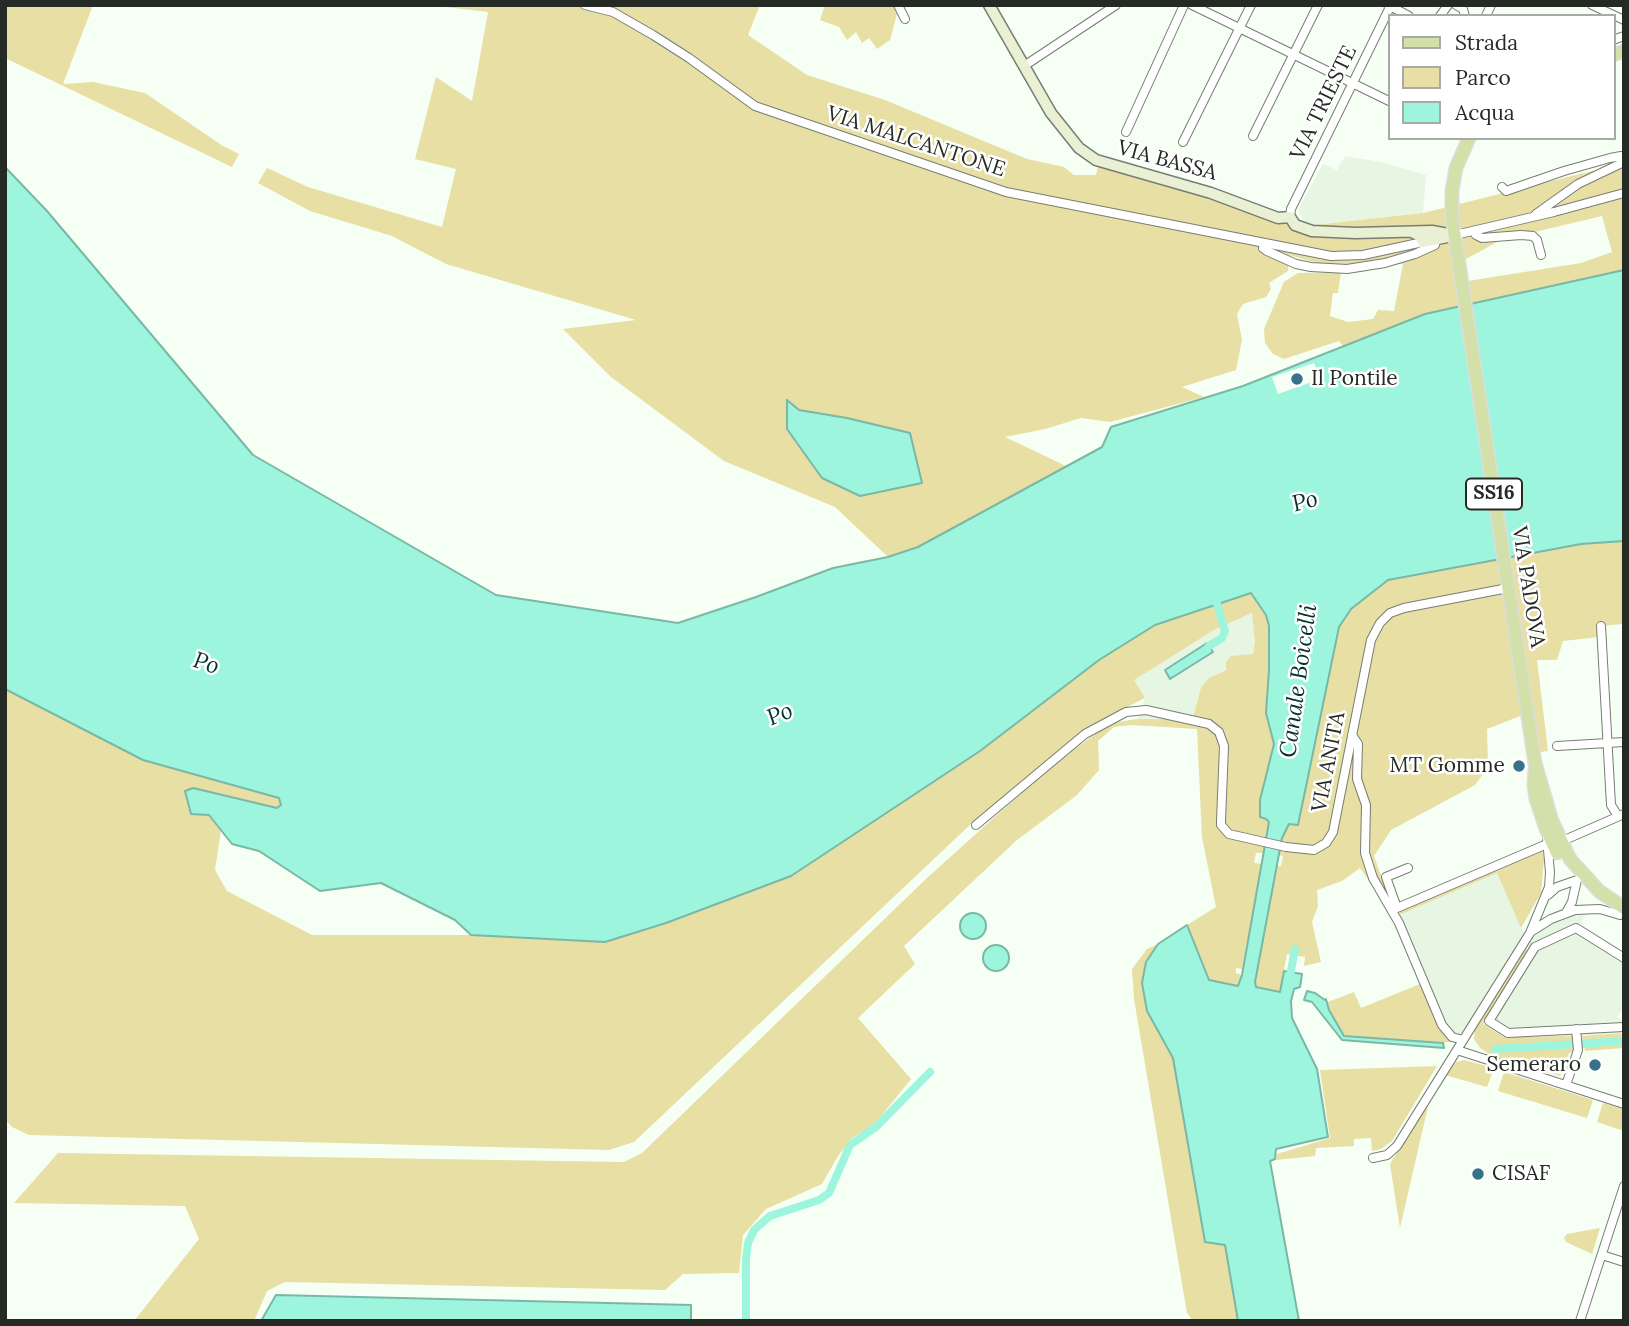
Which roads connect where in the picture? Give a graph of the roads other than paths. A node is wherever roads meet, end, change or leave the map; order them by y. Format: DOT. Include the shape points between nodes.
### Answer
graph roads {
  1 [pos="584,5"];
  2 [pos="898,5"];
  3 [pos="989,5"];
  4 [pos="1116,5"];
  5 [pos="1184,5"];
  6 [pos="1192,5"];
  7 [pos="1251,5"];
  8 [pos="1318,5"];
  9 [pos="1592,5"];
  10 [pos="1390,6"];
  11 [pos="1102,9"];
  12 [pos="1609,14"];
  13 [pos="905,19"];
  14 [pos="1240,28"];
  15 [pos="1294,54"];
  16 [pos="1024,66"];
  17 [pos="1354,83"];
  18 [pos="1388,100"];
  19 [pos="1126,132"];
  20 [pos="1253,136"];
  21 [pos="1468,140"];
  22 [pos="1183,142"];
  23 [pos="1624,160"];
  24 [pos="1502,187"];
  25 [pos="1624,193"];
  26 [pos="1290,217"];
  27 [pos="1531,218"];
  28 [pos="1473,231"];
  29 [pos="1409,232"];
  30 [pos="1451,234"];
  31 [pos="1434,235"];
  32 [pos="1423,242"];
  33 [pos="1264,243"];
  34 [pos="1541,255"];
  35 [pos="1508,588"];
  36 [pos="1601,626"];
  37 [pos="1352,736"];
  38 [pos="1624,742"];
  39 [pos="1608,743"];
  40 [pos="1557,746"];
  41 [pos="1535,762"];
  42 [pos="1621,815"];
  43 [pos="976,825"];
  44 [pos="1553,843"];
  45 [pos="1408,868"];
  46 [pos="1579,877"];
  47 [pos="1547,896"];
  48 [pos="1394,909"];
  49 [pos="1566,912"];
  50 [pos="1622,913"];
  51 [pos="1527,937"];
  52 [pos="1535,947"];
  53 [pos="1624,958"];
  54 [pos="1624,1027"];
  55 [pos="1576,1033"];
  56 [pos="1463,1040"];
  57 [pos="1457,1050"];
  58 [pos="1566,1085"];
  59 [pos="1624,1104"];
  60 [pos="1373,1158"];
  61 [pos="1624,1186"];
  62 [pos="1602,1255"];
  63 [pos="1624,1262"];
  64 [pos="1580,1321"];
  1 -- 33 [label="street, VIA MALCANTONE" via="613,12 653,34 755,106 829,134 1006,192"];
  2 -- 13 [label="street"];
  3 -- 16 [label="street, VIA BASSA"];
  4 -- 11 [label="street"];
  5 -- 19 [label="street"];
  6 -- 14 [label="street"];
  7 -- 14 [label="street"];
  8 -- 15 [label="street"];
  9 -- 12 [label="street"];
  10 -- 17 [label="street, VIA TRIESTE"];
  11 -- 16 [label="street"];
  14 -- 15 [label="street"];
  14 -- 22 [label="street"];
  15 -- 17 [label="street"];
  15 -- 20 [label="street"];
  16 -- 26 [label="street, VIA BASSA" via="1057,120 1079,148 1096,160 1205,190 1278,218"];
  17 -- 18 [label="street"];
  17 -- 26 [label="street, VIA TRIESTE"];
  21 -- 30 [label="main road, SS16" via="1454,179"];
  23 -- 24 [label="street" via="1610,158 1506,191"];
  23 -- 27 [label="street" via="1578,184"];
  25 -- 27 [label="street"];
  26 -- 29 [label="street, VIA BASSA" via="1295,225 1317,232"];
  27 -- 28 [label="street"];
  28 -- 30 [label="street"];
  28 -- 34 [label="street" via="1482,238 1533,236"];
  29 -- 31 [label="street, VIA BASSA"];
  29 -- 32 [label="street"];
  30 -- 31 [label="street" via="1449,238"];
  30 -- 35 [label="main road, VIA PADOVA / SS16"];
  31 -- 32 [label="street, VIA MALCANTONE"];
  31 -- 33 [label="street, VIA MALCANTONE" via="1435,245 1415,254 1346,269 1296,264 1267,251"];
  32 -- 33 [label="street, VIA MALCANTONE" via="1350,257"];
  35 -- 37 [label="street, VIA ANITA" via="1404,608 1385,618 1371,640"];
  35 -- 41 [label="main road, VIA PADOVA / SS16"];
  36 -- 39 [label="street"];
  37 -- 43 [label="street, VIA ANITA" via="1330,838 1314,850 1232,836 1222,825 1224,746 1219,732 1209,724 1146,710 1126,712 1085,734"];
  37 -- 48 [label="street" via="1358,744 1357,779 1366,805 1365,853 1373,878"];
  38 -- 39 [label="street"];
  39 -- 40 [label="street"];
  39 -- 42 [label="street" via="1611,805"];
  41 -- 44 [label="main road, VIA PADOVA / SS16"];
  41 -- 44 [label="main road, VIA PADOVA / SS16" via="1534,785"];
  42 -- 44 [label="street"];
  44 -- 46 [label="main road, VIA PADOVA"];
  44 -- 47 [label="street"];
  44 -- 48 [label="street"];
  45 -- 48 [label="street" via="1386,877"];
  46 -- 47 [label="street"];
  46 -- 49 [label="street"];
  46 -- 50 [label="main road, VIA PADOVA"];
  47 -- 51 [label="street"];
  48 -- 56 [label="street" via="1442,1025 1452,1037"];
  49 -- 50 [label="street" via="1600,909"];
  49 -- 51 [label="street"];
  51 -- 52 [label="street"];
  51 -- 56 [label="street"];
  52 -- 53 [label="street" via="1576,928"];
  52 -- 55 [label="street" via="1489,1021 1507,1033"];
  54 -- 55 [label="street"];
  55 -- 58 [label="street" via="1578,1050"];
  56 -- 57 [label="street"];
  57 -- 58 [label="street"];
  57 -- 60 [label="street" via="1394,1150"];
  58 -- 59 [label="street"];
  61 -- 62 [label="street"];
  62 -- 63 [label="street"];
  62 -- 64 [label="street"];
}
